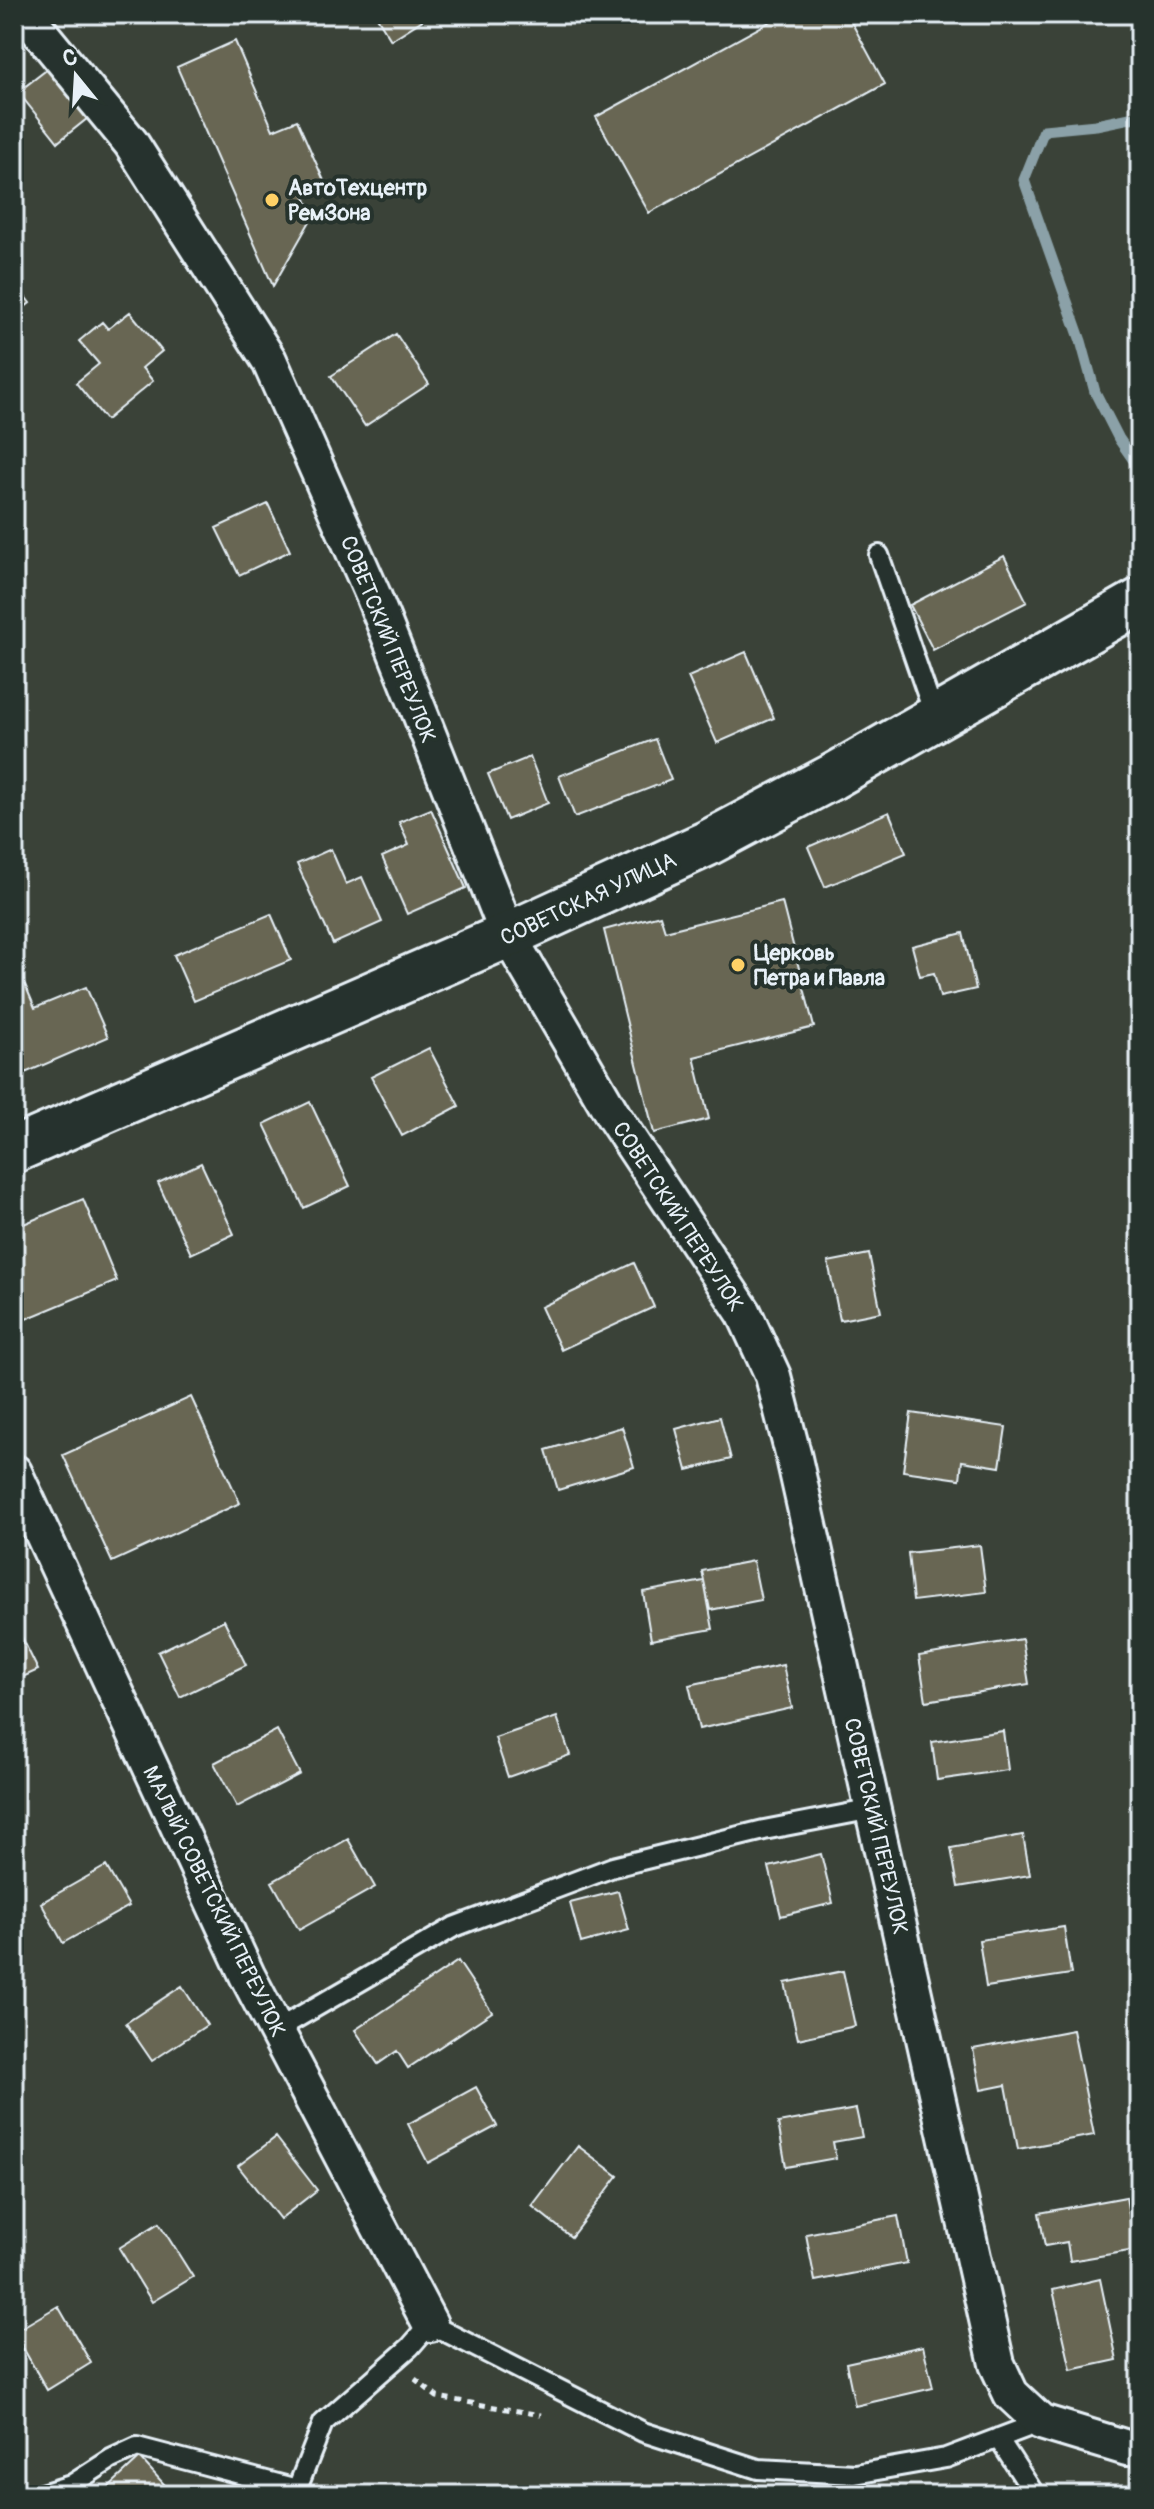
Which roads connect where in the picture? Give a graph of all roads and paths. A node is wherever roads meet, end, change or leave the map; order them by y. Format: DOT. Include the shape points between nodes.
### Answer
graph roads {
  1 [pos="25,14"];
  2 [pos="879,555"];
  3 [pos="1140,601"];
  4 [pos="935,717"];
  5 [pos="508,935"];
  6 [pos="14,1150"];
  7 [pos="14,1472"];
  8 [pos="873,1809"];
  9 [pos="276,2030"];
  10 [pos="420,2336"];
  11 [pos="555,2417"];
  12 [pos="1041,2422"];
  13 [pos="998,2438"];
  14 [pos="1140,2448"];
  15 [pos="38,2495"];
  16 [pos="1035,2495"];
  1 -- 5 [label="street, СОВЕТСКИЙ ПЕРЕУЛОК" via="131,143 269,360 373,595"];
  2 -- 4 [label="lane"];
  3 -- 4 [label="main road, СОВЕТСКАЯ УЛИЦА"];
  4 -- 5 [label="main road, СОВЕТСКАЯ УЛИЦА" via="706,844"];
  5 -- 6 [label="main road, СОВЕТСКАЯ УЛИЦА"];
  5 -- 8 [label="street, СОВЕТСКИЙ ПЕРЕУЛОК" via="614,1117 744,1313 773,1376"];
  7 -- 9 [label="street, МАЛЫЙ СОВЕТСКИЙ ПЕРЕУЛОК"];
  8 -- 9 [label="lane" via="613,1867 454,1927"];
  8 -- 12 [label="street, СОВЕТСКИЙ ПЕРЕУЛОК" via="997,2364 1011,2394"];
  9 -- 10 [label="street, МАЛЫЙ СОВЕТСКИЙ ПЕРЕУЛОК"];
  10 -- 11 [label="path" via="412,2377 437,2397"];
  10 -- 13 [label="lane" via="643,2432 758,2469 855,2474 946,2458"];
  10 -- 15 [label="lane" via="323,2423 297,2489 137,2447 71,2485"];
  12 -- 13 [label="lane"];
  12 -- 14 [label="street, СОВЕТСКИЙ ПЕРЕУЛОК"];
  13 -- 16 [label="lane"];
}
